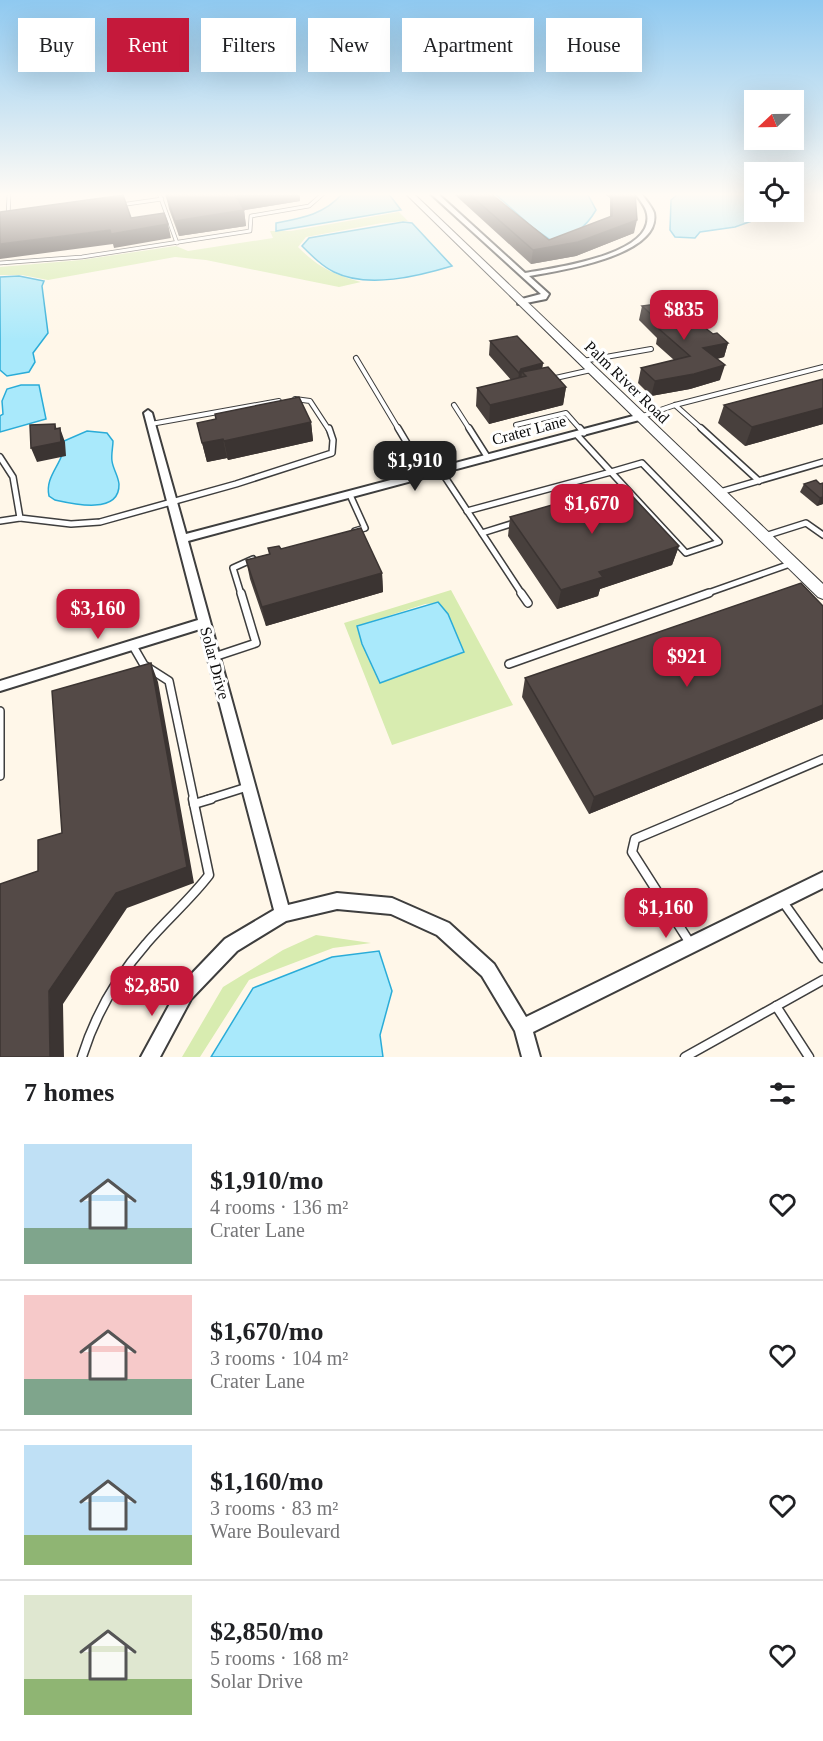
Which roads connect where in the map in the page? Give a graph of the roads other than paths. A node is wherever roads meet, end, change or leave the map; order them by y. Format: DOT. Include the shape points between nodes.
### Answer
graph roads {
  1 [pos="181,242"];
  2 [pos="459,242"];
  3 [pos="487,242"];
  4 [pos="636,242"];
  5 [pos="177,243"];
  6 [pos="0,263"];
  7 [pos="524,275"];
  8 [pos="521,302"];
  9 [pos="651,349"];
  10 [pos="356,358"];
  11 [pos="586,366"];
  12 [pos="823,367"];
  13 [pos="544,381"];
  14 [pos="454,405"];
  15 [pos="675,405"];
  16 [pos="640,417"];
  17 [pos="149,418"];
  18 [pos="516,425"];
  19 [pos="581,434"];
  20 [pos="0,457"];
  21 [pos="488,458"];
  22 [pos="823,462"];
  23 [pos="441,471"];
  24 [pos="611,471"];
  25 [pos="426,475"];
  26 [pos="759,481"];
  27 [pos="628,490"];
  28 [pos="718,492"];
  29 [pos="617,493"];
  30 [pos="350,495"];
  31 [pos="172,502"];
  32 [pos="467,511"];
  33 [pos="20,518"];
  34 [pos="527,519"];
  35 [pos="0,521"];
  36 [pos="482,532"];
  37 [pos="342,534"];
  38 [pos="823,535"];
  39 [pos="763,536"];
  40 [pos="182,539"];
  41 [pos="263,556"];
  42 [pos="792,564"];
  43 [pos="823,593"];
  44 [pos="528,603"];
  45 [pos="205,624"];
  46 [pos="133,646"];
  47 [pos="214,657"];
  48 [pos="509,664"];
  49 [pos="0,686"];
  50 [pos="0,711"];
  51 [pos="823,759"];
  52 [pos="0,777"];
  53 [pos="249,787"];
  54 [pos="194,804"];
  55 [pos="823,880"];
  56 [pos="782,901"];
  57 [pos="283,914"];
  58 [pos="692,945"];
  59 [pos="823,958"];
  60 [pos="823,980"];
  61 [pos="776,1006"];
  62 [pos="523,1028"];
  63 [pos="82,1057"];
  64 [pos="150,1057"];
  65 [pos="531,1057"];
  66 [pos="685,1057"];
  67 [pos="809,1057"];
  1 -- 5 [label="lane"];
  2 -- 8 [label="street, Palm River Road"];
  3 -- 7 [label="street"];
  4 -- 7 [label="street" via="596,261"];
  5 -- 6 [label="lane" via="82,257"];
  7 -- 8 [label="street" via="545,296"];
  8 -- 11 [label="street, Palm River Road"];
  9 -- 11 [label="lane"];
  10 -- 25 [label="lane"];
  11 -- 13 [label="lane"];
  11 -- 16 [label="street, Palm River Road"];
  12 -- 15 [label="lane"];
  14 -- 21 [label="lane"];
  15 -- 16 [label="lane"];
  15 -- 26 [label="lane"];
  16 -- 19 [label="street, Crater Lane"];
  16 -- 28 [label="street, Palm River Road"];
  17 -- 31 [label="street, Solar Drive"];
  17 -- 31 [label="lane" via="303,399 319,412 333,440 332,453 326,456"];
  18 -- 19 [label="lane" via="566,413"];
  19 -- 21 [label="street, Crater Lane"];
  19 -- 24 [label="lane"];
  20 -- 33 [label="lane" via="13,473"];
  21 -- 23 [label="street, Crater Lane"];
  22 -- 26 [label="lane"];
  23 -- 25 [label="street, Crater Lane"];
  23 -- 32 [label="lane"];
  24 -- 27 [label="lane"];
  24 -- 27 [label="lane" via="642,463 719,542 686,553"];
  24 -- 32 [label="lane"];
  25 -- 30 [label="street, Crater Lane"];
  26 -- 28 [label="lane"];
  27 -- 29 [label="lane"];
  28 -- 39 [label="street, Palm River Road"];
  30 -- 37 [label="lane" via="365,528"];
  30 -- 40 [label="street, Crater Lane"];
  31 -- 33 [label="lane" via="100,522 71,524"];
  31 -- 40 [label="street, Solar Drive"];
  32 -- 36 [label="lane"];
  33 -- 35 [label="lane"];
  34 -- 36 [label="lane"];
  36 -- 44 [label="lane"];
  38 -- 39 [label="lane" via="806,523"];
  39 -- 42 [label="street, Palm River Road"];
  40 -- 45 [label="street, Solar Drive"];
  41 -- 47 [label="lane" via="233,568 256,643"];
  42 -- 43 [label="street, Palm River Road"];
  42 -- 48 [label="lane"];
  45 -- 46 [label="street"];
  45 -- 47 [label="street, Solar Drive"];
  46 -- 49 [label="street"];
  46 -- 54 [label="lane" via="144,665 169,681"];
  47 -- 53 [label="street, Solar Drive"];
  50 -- 52 [label="lane"];
  51 -- 58 [label="lane" via="635,840 632,852"];
  53 -- 54 [label="lane"];
  53 -- 57 [label="street, Solar Drive"];
  54 -- 63 [label="lane" via="209,875 137,954 107,998"];
  55 -- 56 [label="street"];
  56 -- 58 [label="street"];
  56 -- 59 [label="lane"];
  57 -- 62 [label="street" via="338,901 392,906 443,929 488,970"];
  57 -- 64 [label="street" via="231,945 185,993"];
  58 -- 62 [label="street"];
  60 -- 61 [label="lane"];
  61 -- 66 [label="lane"];
  61 -- 67 [label="lane"];
  62 -- 65 [label="street"];
}
